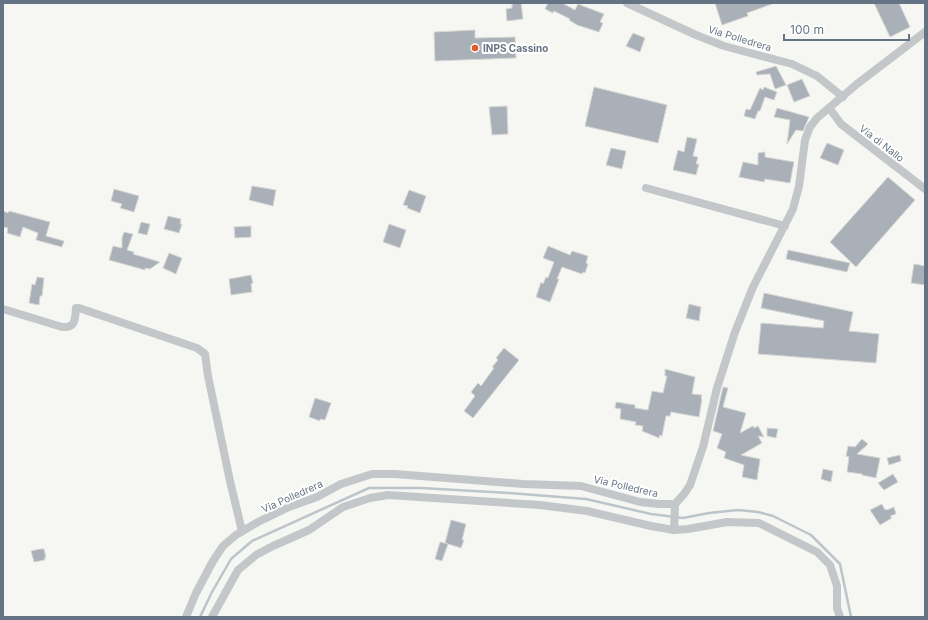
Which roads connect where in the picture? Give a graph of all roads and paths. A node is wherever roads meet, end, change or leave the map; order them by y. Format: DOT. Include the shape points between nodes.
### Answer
graph roads {
  1 [pos="627,3"];
  2 [pos="925,32"];
  3 [pos="843,97"];
  4 [pos="830,109"];
  5 [pos="646,188"];
  6 [pos="925,189"];
  7 [pos="785,226"];
  8 [pos="3,309"];
  9 [pos="676,507"];
  10 [pos="674,528"];
  11 [pos="242,531"];
  12 [pos="186,617"];
  13 [pos="212,617"];
  14 [pos="840,617"];
  1 -- 3 [label="street, Via Polledrera" via="724,46 792,64 817,76"];
  2 -- 3 [label="street"];
  3 -- 4 [label="street"];
  4 -- 6 [label="street, Via di Nallo" via="840,124"];
  4 -- 7 [label="street" via="817,118 810,127 805,140 799,186"];
  5 -- 7 [label="street"];
  7 -- 9 [label="street" via="753,287 735,332 717,388 703,447 690,485"];
  8 -- 11 [label="street" via="68,328 75,318 76,308 79,308 197,348 205,354"];
  9 -- 10 [label="street"];
  9 -- 11 [label="street, Via Polledrera" via="640,502 581,486 372,474 341,484"];
  10 -- 13 [label="street" via="651,526 587,511 540,505 388,495 370,498 343,507 309,530 273,546 247,562 238,570"];
  10 -- 14 [label="street" via="688,529 727,522 759,523 817,552 830,565 837,586 837,608"];
  11 -- 12 [label="street, Via Polledrera" via="223,546 213,560"];
}
